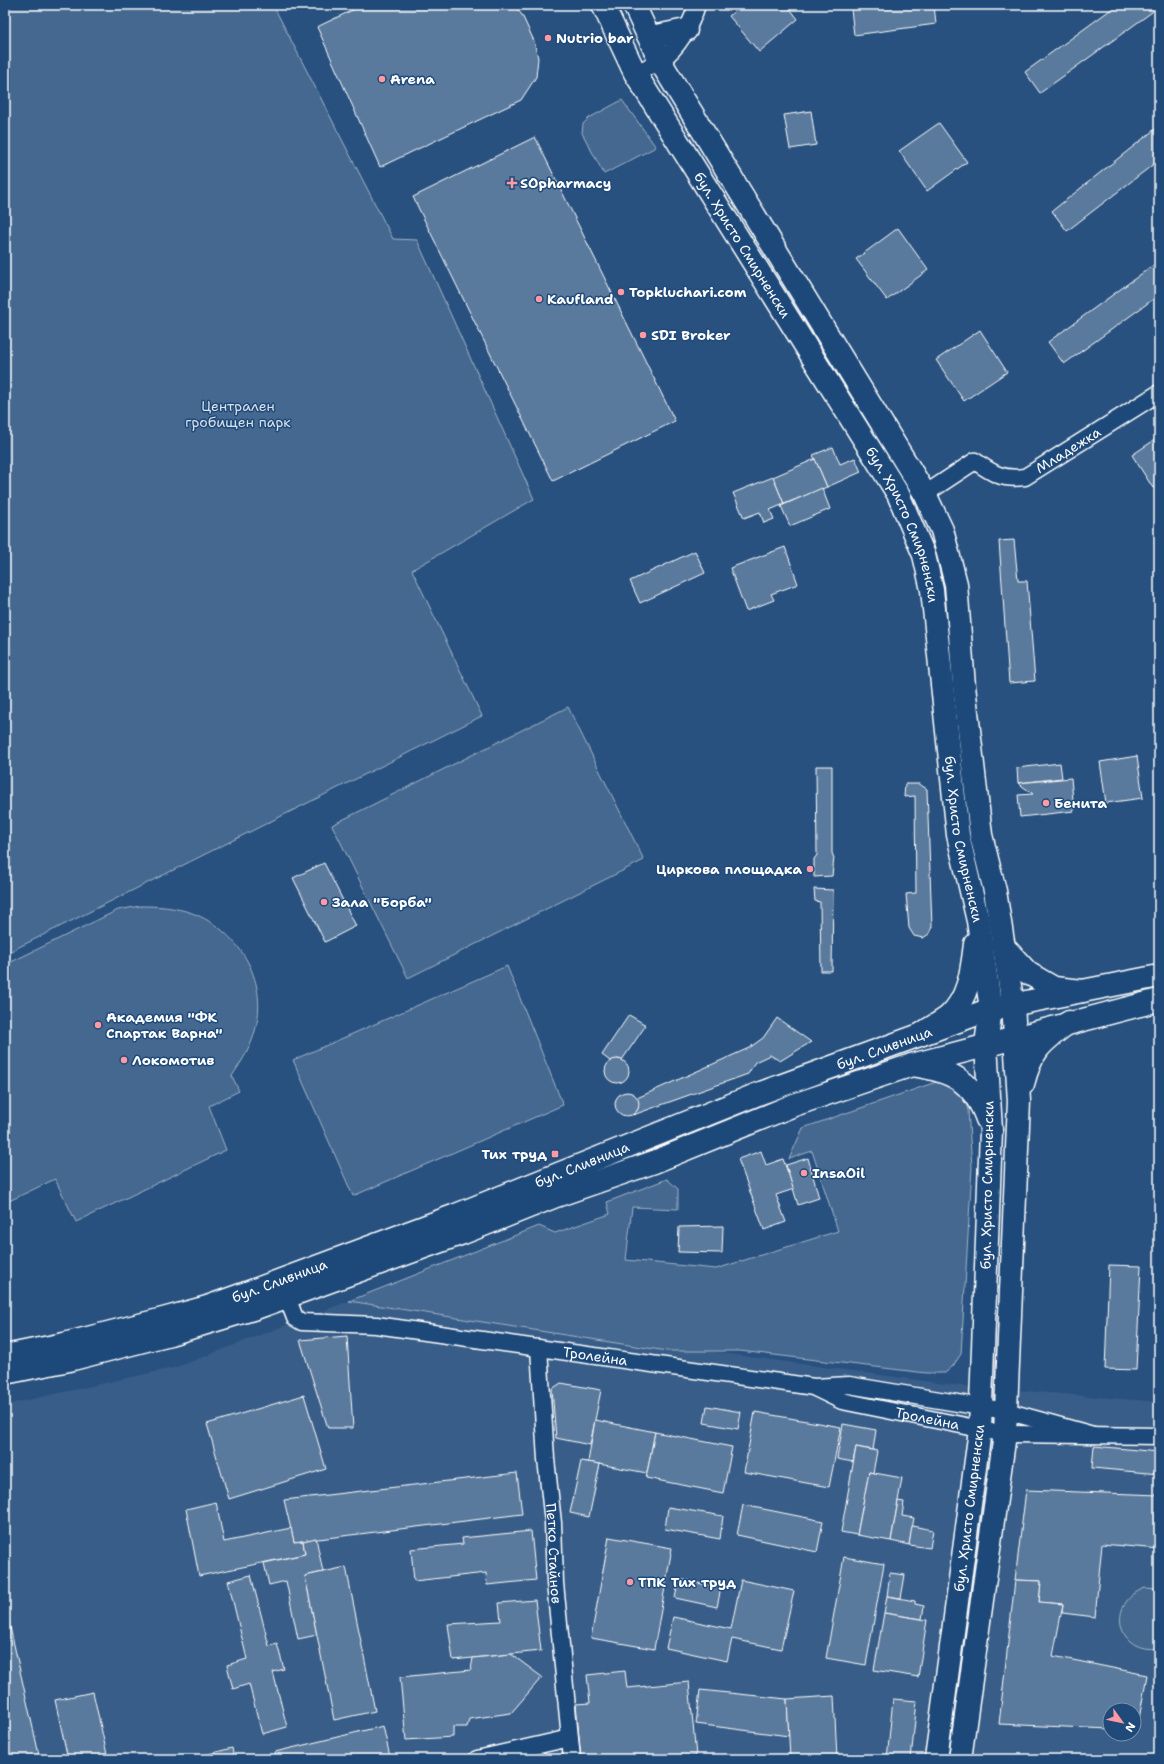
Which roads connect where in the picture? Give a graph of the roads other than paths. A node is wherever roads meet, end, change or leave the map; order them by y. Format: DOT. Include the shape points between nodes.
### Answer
graph roads {
  1 [pos="603,5"];
  2 [pos="634,5"];
  3 [pos="697,5"];
  4 [pos="686,30"];
  5 [pos="648,35"];
  6 [pos="660,60"];
  7 [pos="635,73"];
  8 [pos="1159,394"];
  9 [pos="925,494"];
  10 [pos="978,921"];
  11 [pos="1003,946"];
  12 [pos="1159,976"];
  13 [pos="1083,990"];
  14 [pos="1159,1000"];
  15 [pos="1013,1005"];
  16 [pos="991,1009"];
  17 [pos="1069,1022"];
  18 [pos="922,1034"];
  19 [pos="1015,1036"];
  20 [pos="986,1044"];
  21 [pos="912,1065"];
  22 [pos="1020,1101"];
  23 [pos="991,1131"];
  24 [pos="287,1297"];
  25 [pos="539,1348"];
  26 [pos="5,1356"];
  27 [pos="5,1373"];
  28 [pos="814,1388"];
  29 [pos="980,1408"];
  30 [pos="1006,1411"];
  31 [pos="980,1430"];
  32 [pos="1004,1434"];
  33 [pos="1093,1435"];
  34 [pos="1159,1436"];
  35 [pos="570,1738"];
  36 [pos="477,1759"];
  37 [pos="572,1759"];
  38 [pos="936,1759"];
  39 [pos="960,1759"];
  1 -- 7 [label="main road, бул. Христо Смирненски"];
  2 -- 5 [label="main road, бул. Христо Смирненски"];
  3 -- 4 [label="street"];
  4 -- 5 [label="main road" via="657,36"];
  4 -- 6 [label="street"];
  5 -- 6 [label="main road, бул. Христо Смирненски"];
  6 -- 7 [label="street"];
  6 -- 9 [label="main road, бул. Христо Смирненски"];
  7 -- 10 [label="main road, бул. Христо Смирненски" via="898,494 924,555 932,590 958,835"];
  8 -- 9 [label="street, Младежка" via="1025,477 1012,479 999,476 975,461"];
  9 -- 11 [label="main road, бул. Христо Смирненски" via="942,530 956,584 964,686 981,835 995,891"];
  10 -- 16 [label="main road, бул. Христо Смирненски"];
  10 -- 18 [label="main road" via="972,965 964,995 948,1016"];
  11 -- 13 [label="main road" via="1028,973 1054,988"];
  11 -- 15 [label="main road, бул. Христо Смирненски"];
  12 -- 13 [label="main road, бул. Сливница"];
  13 -- 15 [label="main road, бул. Сливница"];
  14 -- 17 [label="main road, бул. Сливница"];
  15 -- 16 [label="main road, бул. Сливница"];
  15 -- 19 [label="main road, бул. Христо Смирненски"];
  16 -- 18 [label="main road, бул. Сливница"];
  16 -- 20 [label="main road, бул. Христо Смирненски"];
  17 -- 19 [label="main road, бул. Сливница"];
  17 -- 22 [label="main road" via="1047,1038 1030,1059"];
  18 -- 26 [label="main road, бул. Сливница" via="758,1094 456,1215 208,1307 64,1344"];
  19 -- 20 [label="main road, бул. Сливница"];
  19 -- 22 [label="main road, бул. Христо Смирненски"];
  20 -- 21 [label="main road, бул. Сливница"];
  20 -- 23 [label="main road, бул. Христо Смирненски"];
  21 -- 23 [label="main road" via="948,1072 966,1084 982,1104"];
  21 -- 24 [label="main road, бул. Сливница" via="794,1105 654,1162"];
  22 -- 30 [label="main road, бул. Христо Смирненски"];
  23 -- 29 [label="main road, бул. Христо Смирненски"];
  24 -- 25 [label="street, Тролейна" via="298,1321 376,1325"];
  24 -- 27 [label="main road, бул. Сливница" via="170,1334 69,1360"];
  25 -- 28 [label="street, Тролейна"];
  25 -- 35 [label="street, Петко Стайнов" via="553,1523 555,1583"];
  28 -- 29 [label="street, Тролейна" via="849,1385"];
  28 -- 31 [label="street, Тролейна" via="842,1401"];
  29 -- 30 [label="street, Тролейна"];
  29 -- 31 [label="main road, бул. Христо Смирненски"];
  30 -- 32 [label="main road, бул. Христо Смирненски"];
  30 -- 33 [label="street, Тролейна"];
  31 -- 32 [label="street, Тролейна"];
  31 -- 38 [label="main road, бул. Христо Смирненски"];
  32 -- 33 [label="street, Тролейна"];
  32 -- 39 [label="main road, бул. Христо Смирненски"];
  33 -- 34 [label="street, Тролейна"];
  35 -- 36 [label="street"];
  35 -- 37 [label="street, Петко Стайнов"];
}
